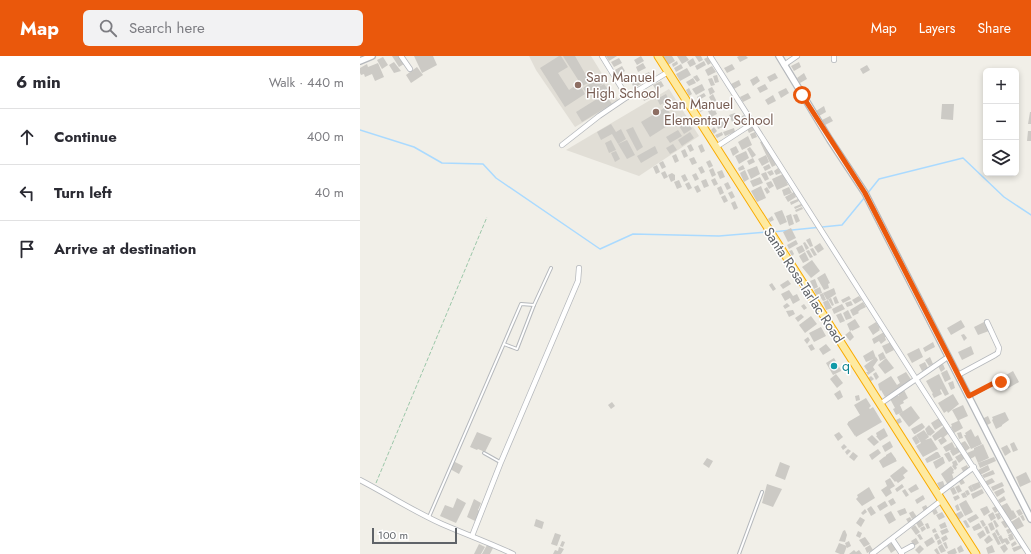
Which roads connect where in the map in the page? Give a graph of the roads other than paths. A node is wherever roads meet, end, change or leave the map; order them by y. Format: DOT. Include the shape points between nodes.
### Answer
graph roads {
  1 [pos="372,56"];
  2 [pos="401,56"];
  3 [pos="602,56"];
  4 [pos="658,56"];
  5 [pos="710,56"];
  6 [pos="779,56"];
  7 [pos="797,56"];
  8 [pos="360,61"];
  9 [pos="784,64"];
  10 [pos="410,69"];
  11 [pos="668,72"];
  12 [pos="627,97"];
  13 [pos="753,123"];
  14 [pos="562,145"];
  15 [pos="716,147"];
  16 [pos="551,268"];
  17 [pos="579,268"];
  18 [pos="534,305"];
  19 [pos="987,322"];
  20 [pos="504,344"];
  21 [pos="945,359"];
  22 [pos="958,375"];
  23 [pos="916,379"];
  24 [pos="1001,382"];
  25 [pos="969,396"];
  26 [pos="880,404"];
  27 [pos="484,453"];
  28 [pos="501,462"];
  29 [pos="974,467"];
  30 [pos="360,480"];
  31 [pos="762,492"];
  32 [pos="940,497"];
  33 [pos="429,517"];
  34 [pos="1031,519"];
  35 [pos="472,536"];
  36 [pos="892,539"];
  37 [pos="912,546"];
  38 [pos="902,553"];
  39 [pos="513,554"];
  40 [pos="740,554"];
  41 [pos="872,554"];
  42 [pos="976,554"];
  43 [pos="1029,554"];
  1 -- 8 [label="street"];
  2 -- 10 [label="street"];
  3 -- 12 [label="street"];
  4 -- 11 [label="highway, Santa Rosa-Tarlac Road"];
  5 -- 13 [label="street"];
  6 -- 9 [label="street"];
  7 -- 9 [label="street"];
  9 -- 22 [label="street" via="865,193"];
  11 -- 12 [label="street"];
  11 -- 15 [label="highway, Santa Rosa-Tarlac Road"];
  12 -- 14 [label="street"];
  13 -- 15 [label="street"];
  13 -- 23 [label="street"];
  15 -- 26 [label="highway, Santa Rosa-Tarlac Road"];
  16 -- 18 [label="lane"];
  17 -- 28 [label="street" via="578,281"];
  18 -- 20 [label="lane" via="521,304"];
  18 -- 20 [label="lane" via="517,349"];
  19 -- 22 [label="street" via="999,348 998,353"];
  20 -- 33 [label="lane"];
  21 -- 23 [label="street"];
  22 -- 25 [label="street"];
  23 -- 26 [label="street"];
  23 -- 29 [label="street"];
  24 -- 25 [label="lane"];
  25 -- 34 [label="street"];
  26 -- 32 [label="highway, Santa Rosa-Tarlac Road"];
  27 -- 28 [label="lane"];
  28 -- 35 [label="street"];
  29 -- 32 [label="street"];
  29 -- 43 [label="street"];
  30 -- 33 [label="street"];
  31 -- 40 [label="lane"];
  32 -- 36 [label="street"];
  32 -- 42 [label="highway, Santa Rosa-Tarlac Road"];
  33 -- 35 [label="street"];
  35 -- 39 [label="street"];
  36 -- 38 [label="street"];
  36 -- 41 [label="street"];
  37 -- 38 [label="street"];
}
